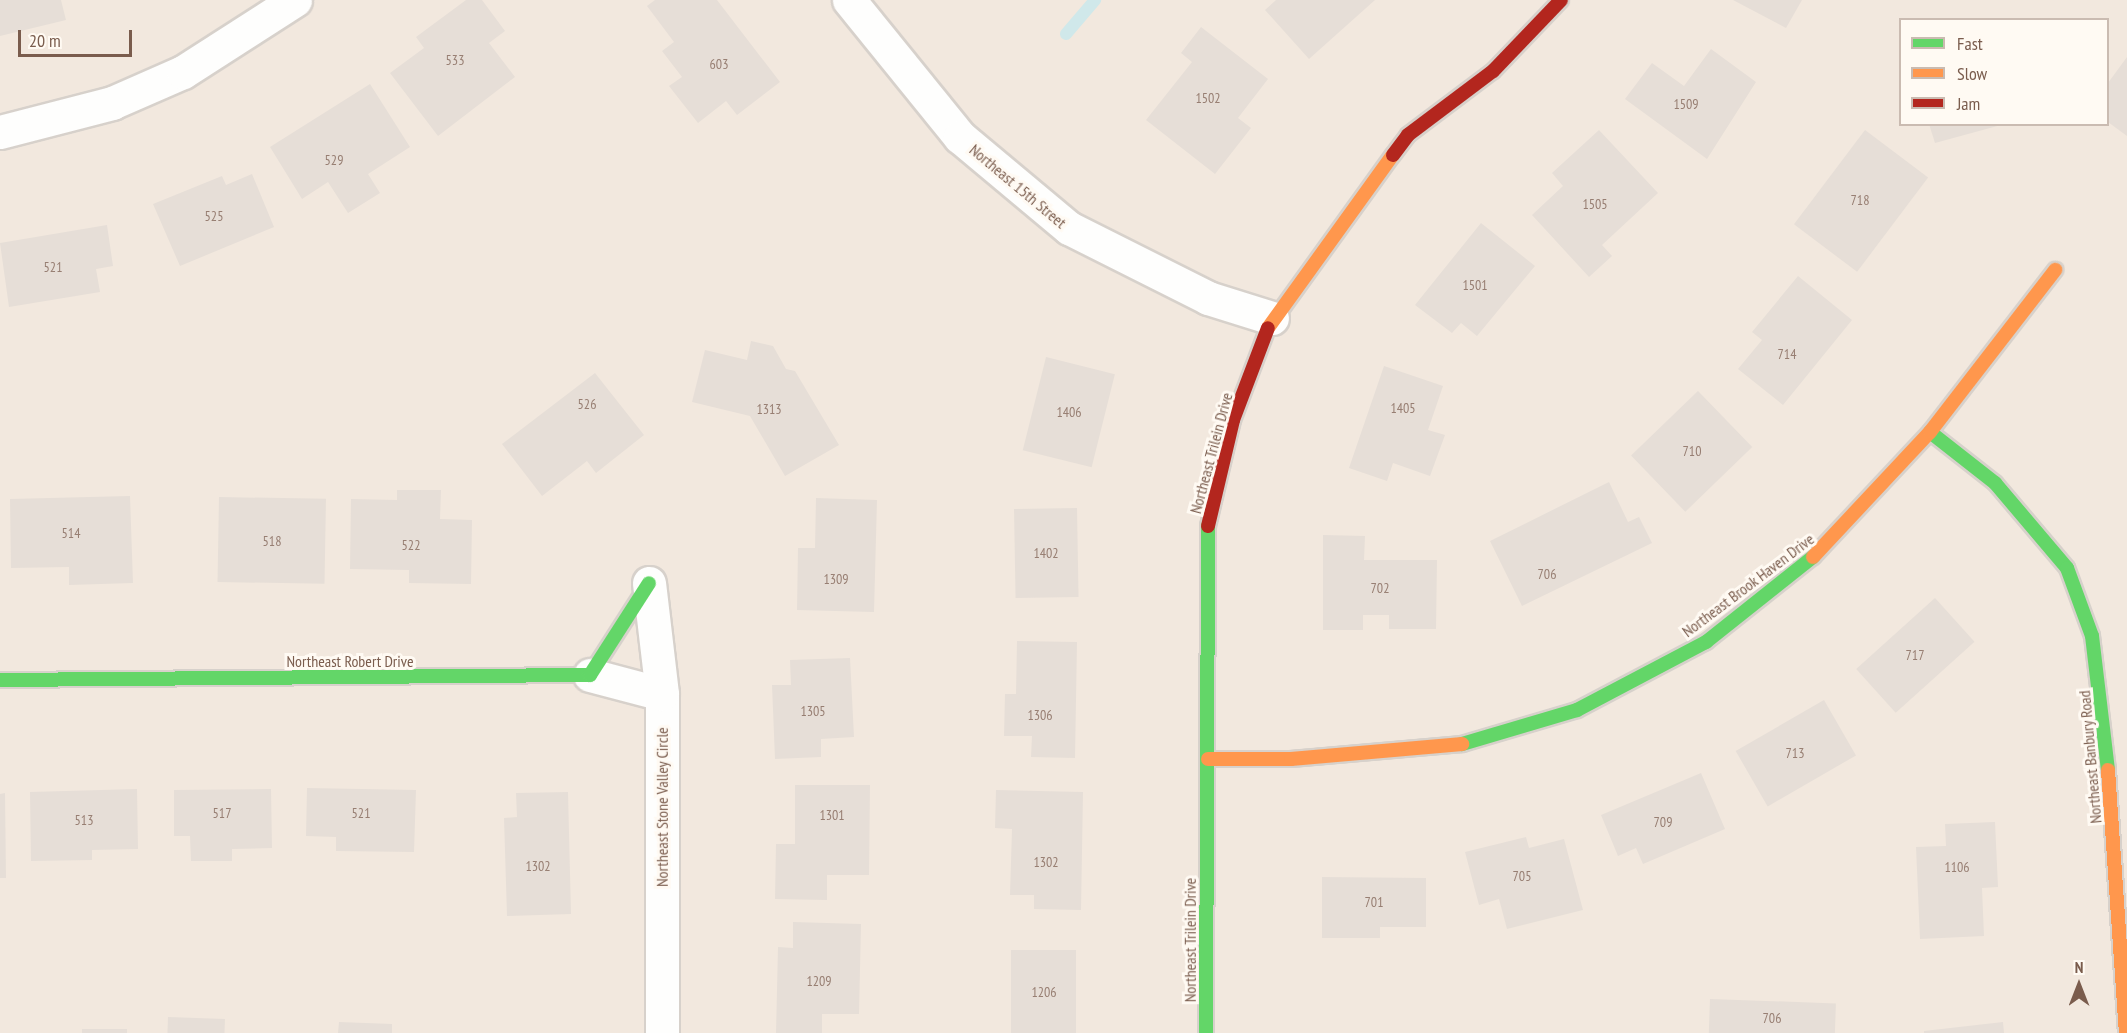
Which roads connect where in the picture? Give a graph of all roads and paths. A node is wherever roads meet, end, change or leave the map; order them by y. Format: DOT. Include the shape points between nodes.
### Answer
graph roads {
  1 [pos="295,0"];
  2 [pos="849,0"];
  3 [pos="1561,0"];
  4 [pos="0,132"];
  5 [pos="2055,270"];
  6 [pos="1272,318"];
  7 [pos="1930,432"];
  8 [pos="649,583"];
  9 [pos="590,675"];
  10 [pos="0,680"];
  11 [pos="662,694"];
  12 [pos="1208,759"];
  13 [pos="662,1033"];
  14 [pos="1206,1033"];
  15 [pos="2126,1033"];
  1 -- 4 [label="street" via="183,72 112,103"];
  2 -- 6 [label="street, Northeast 15th Street" via="960,136 1069,228 1209,298"];
  3 -- 6 [label="street, Northeast Trilein Drive" via="1493,71 1408,135"];
  5 -- 7 [label="street, Northeast Brook Haven Drive"];
  6 -- 12 [label="street, Northeast Trilein Drive" via="1233,420 1207,530"];
  7 -- 12 [label="street, Northeast Brook Haven Drive" via="1824,549 1715,635 1578,710 1460,744 1292,759"];
  7 -- 15 [label="street, Northeast Banbury Road" via="1995,483 2067,568 2092,636 2104,707"];
  8 -- 9 [label="street"];
  8 -- 11 [label="street, Northeast Stone Valley Circle"];
  9 -- 10 [label="street, Northeast Robert Drive"];
  9 -- 11 [label="street"];
  11 -- 13 [label="street, Northeast Stone Valley Circle"];
  12 -- 14 [label="street, Northeast Trilein Drive"];
}
